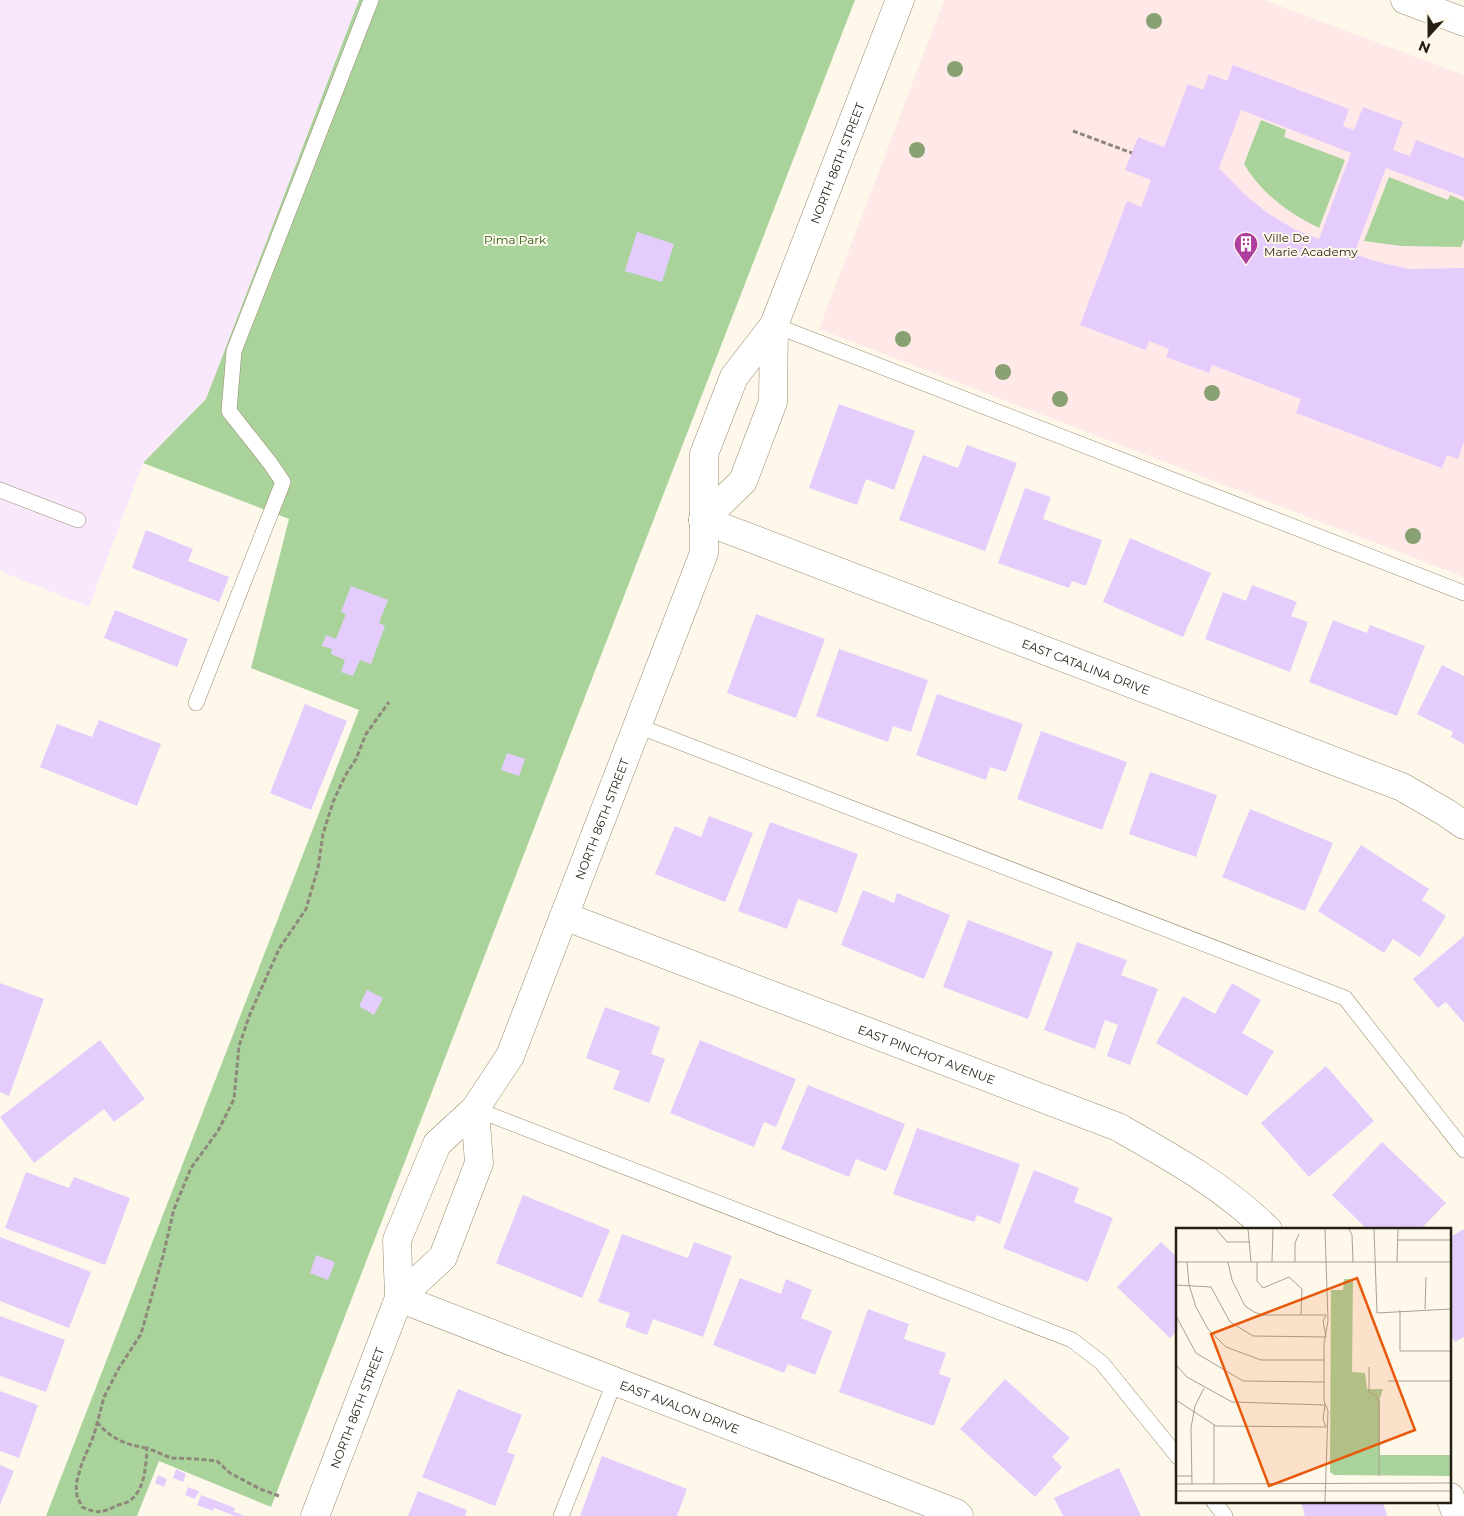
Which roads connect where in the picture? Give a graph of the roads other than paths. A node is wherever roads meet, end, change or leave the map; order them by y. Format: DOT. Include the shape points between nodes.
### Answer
graph roads {
  1 [pos="371,0"];
  2 [pos="900,0"];
  3 [pos="1405,0"];
  4 [pos="1464,22"];
  5 [pos="774,325"];
  6 [pos="0,490"];
  7 [pos="78,520"];
  8 [pos="703,520"];
  9 [pos="1464,593"];
  10 [pos="196,703"];
  11 [pos="638,726"];
  12 [pos="1464,825"];
  13 [pos="564,916"];
  14 [pos="475,1109"];
  15 [pos="1464,1150"];
  16 [pos="1266,1228"];
  17 [pos="399,1298"];
  18 [pos="615,1381"];
  19 [pos="1176,1455"];
  20 [pos="1452,1502"];
  21 [pos="1216,1504"];
  22 [pos="315,1516"];
  23 [pos="561,1516"];
  24 [pos="959,1516"];
  25 [pos="1225,1516"];
  26 [pos="1457,1516"];
  1 -- 10 [label="lane" via="234,351 229,411 283,482"];
  2 -- 5 [label="street, NORTH 86TH STREET"];
  3 -- 4 [label="street"];
  5 -- 8 [label="street, NORTH 86TH STREET" via="734,377 704,454"];
  5 -- 8 [label="street, NORTH 86TH STREET" via="773,402 743,481"];
  5 -- 9 [label="lane"];
  6 -- 7 [label="lane"];
  8 -- 11 [label="street, NORTH 86TH STREET" via="704,553"];
  8 -- 12 [label="street, EAST CATALINA DRIVE" via="1402,787"];
  11 -- 13 [label="street, NORTH 86TH STREET"];
  11 -- 15 [label="lane" via="1344,998"];
  13 -- 14 [label="street, NORTH 86TH STREET" via="510,1056"];
  13 -- 16 [label="street, EAST PINCHOT AVENUE" via="1118,1127 1183,1164 1249,1210"];
  14 -- 17 [label="street, NORTH 86TH STREET" via="437,1144 397,1240"];
  14 -- 17 [label="street, NORTH 86TH STREET" via="479,1163 443,1257"];
  14 -- 19 [label="lane" via="1072,1340 1102,1363"];
  17 -- 18 [label="street, EAST AVALON DRIVE"];
  17 -- 22 [label="street, NORTH 86TH STREET"];
  18 -- 23 [label="lane"];
  18 -- 24 [label="street, EAST AVALON DRIVE"];
  20 -- 26 [label="street"];
  21 -- 25 [label="lane"];
}
